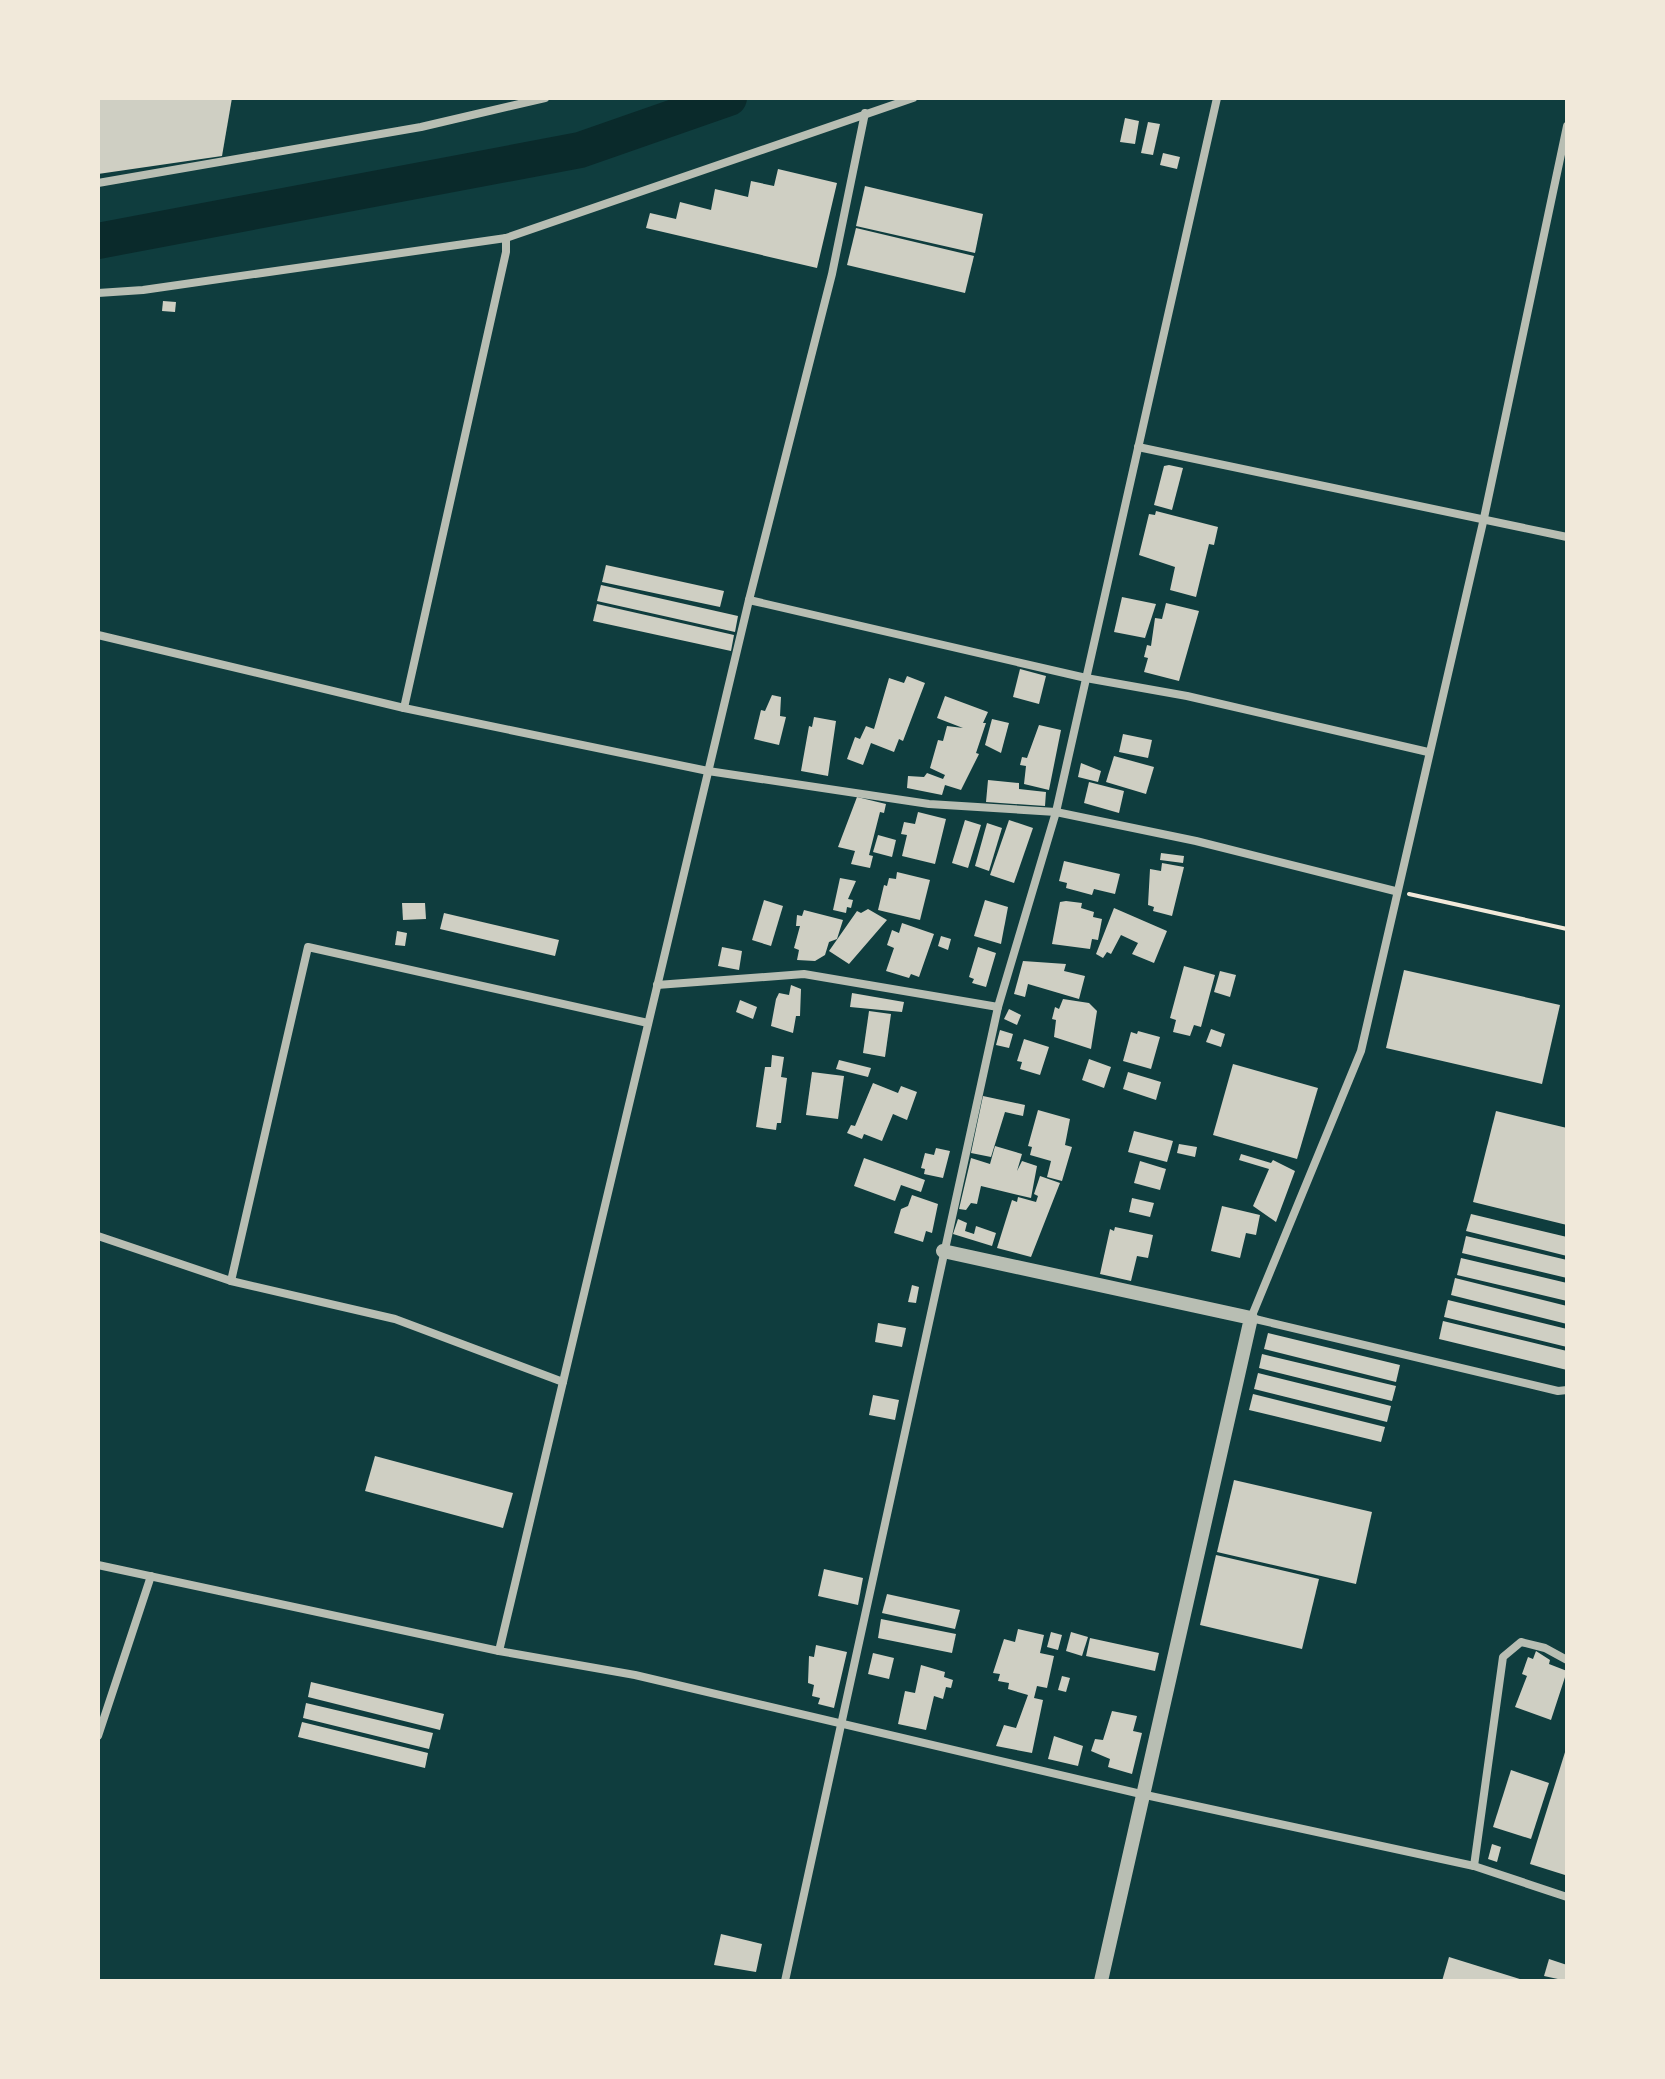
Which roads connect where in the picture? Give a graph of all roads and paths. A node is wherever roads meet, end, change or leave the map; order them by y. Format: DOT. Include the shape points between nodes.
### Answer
graph roads {
  1 [pos="545,98"];
  2 [pos="913,98"];
  3 [pos="1217,98"];
  4 [pos="865,113"];
  5 [pos="1567,126"];
  6 [pos="98,183"];
  7 [pos="506,238"];
  8 [pos="98,293"];
  9 [pos="1138,447"];
  10 [pos="1484,518"];
  11 [pos="1567,537"];
  12 [pos="749,600"];
  13 [pos="98,635"];
  14 [pos="1086,678"];
  15 [pos="404,708"];
  16 [pos="1428,752"];
  17 [pos="708,771"];
  18 [pos="1056,812"];
  19 [pos="1395,891"];
  20 [pos="1567,929"];
  21 [pos="657,985"];
  22 [pos="998,1007"];
  23 [pos="648,1023"];
  24 [pos="98,1236"];
  25 [pos="943,1251"];
  26 [pos="231,1281"];
  27 [pos="1251,1318"];
  28 [pos="563,1382"];
  29 [pos="1567,1390"];
  30 [pos="98,1565"];
  31 [pos="151,1576"];
  32 [pos="499,1651"];
  33 [pos="1567,1660"];
  34 [pos="840,1724"];
  35 [pos="98,1736"];
  36 [pos="1141,1794"];
  37 [pos="1474,1866"];
  38 [pos="1567,1897"];
  39 [pos="785,1981"];
  40 [pos="1101,1981"];
  1 -- 6 [label="street" via="421,127"];
  2 -- 4 [label="street"];
  3 -- 9 [label="street"];
  4 -- 7 [label="street"];
  4 -- 12 [label="street" via="832,274"];
  5 -- 10 [label="street"];
  7 -- 8 [label="street"];
  7 -- 15 [label="street"];
  9 -- 10 [label="street"];
  9 -- 14 [label="street"];
  10 -- 11 [label="street"];
  10 -- 16 [label="street"];
  12 -- 14 [label="street"];
  12 -- 17 [label="street"];
  13 -- 15 [label="street"];
  14 -- 16 [label="street"];
  14 -- 18 [label="street"];
  15 -- 17 [label="street"];
  16 -- 19 [label="street"];
  17 -- 18 [label="street" via="929,804"];
  17 -- 21 [label="street"];
  18 -- 19 [label="street"];
  18 -- 22 [label="street"];
  19 -- 20 [label="path"];
  19 -- 27 [label="street" via="1361,1051"];
  21 -- 22 [label="street" via="804,974"];
  21 -- 23 [label="street"];
  22 -- 25 [label="street"];
  23 -- 26 [label="street" via="308,947"];
  23 -- 28 [label="street"];
  24 -- 26 [label="street"];
  25 -- 27 [label="street"];
  25 -- 34 [label="street"];
  26 -- 28 [label="street" via="395,1319"];
  27 -- 29 [label="street"];
  27 -- 36 [label="street"];
  28 -- 32 [label="street"];
  30 -- 31 [label="street"];
  31 -- 32 [label="street"];
  31 -- 35 [label="street"];
  32 -- 34 [label="street" via="635,1675"];
  33 -- 37 [label="street" via="1530,1642 1521,1642 1503,1657"];
  34 -- 36 [label="street"];
  34 -- 39 [label="street"];
  36 -- 37 [label="street"];
  36 -- 40 [label="street"];
  37 -- 38 [label="street"];
}
